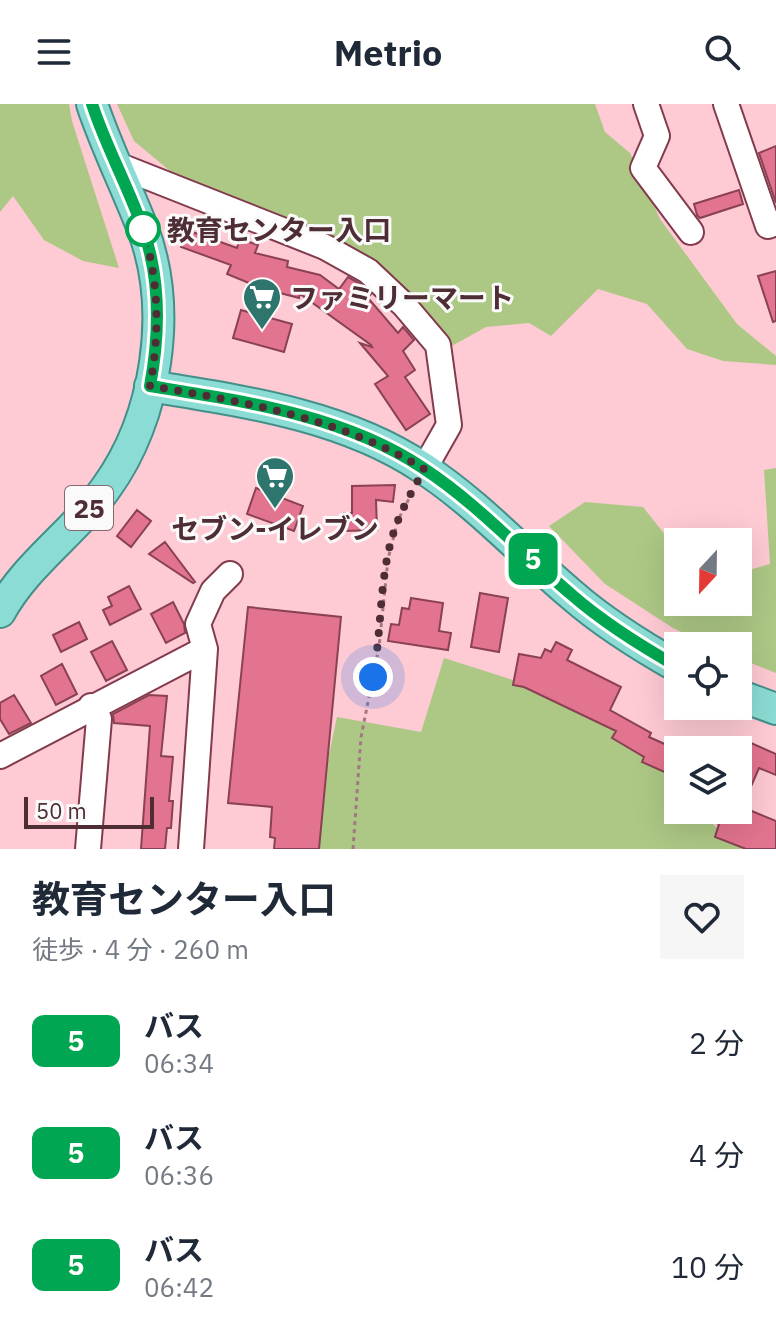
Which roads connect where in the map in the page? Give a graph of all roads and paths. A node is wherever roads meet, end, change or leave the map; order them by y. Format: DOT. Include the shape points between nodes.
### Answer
graph roads {
  1 [pos="92,104"];
  2 [pos="646,104"];
  3 [pos="726,104"];
  4 [pos="115,164"];
  5 [pos="776,223"];
  6 [pos="691,232"];
  7 [pos="150,386"];
  8 [pos="424,469"];
  9 [pos="230,574"];
  10 [pos="0,612"];
  11 [pos="205,649"];
  12 [pos="664,659"];
  13 [pos="752,700"];
  14 [pos="91,706"];
  15 [pos="776,709"];
  16 [pos="0,756"];
  17 [pos="88,849"];
  18 [pos="191,849"];
  19 [pos="353,849"];
  1 -- 4 [label="main road"];
  2 -- 6 [label="street" via="657,136 643,168"];
  3 -- 5 [label="street" via="768,226"];
  4 -- 7 [label="main road" via="143,229 154,271 158,310"];
  4 -- 8 [label="street" via="325,247 368,271 404,305 438,345 449,425"];
  7 -- 8 [label="main road" via="333,425 392,449"];
  7 -- 10 [label="main road, 25" via="139,427 105,490"];
  8 -- 12 [label="main road" via="513,540 572,596"];
  8 -- 19 [label="path" via="398,520 388,559 379,647 361,737"];
  9 -- 11 [label="street" via="213,591 198,624"];
  11 -- 14 [label="street"];
  11 -- 18 [label="street"];
  13 -- 15 [label="main road"];
  14 -- 16 [label="street"];
  14 -- 17 [label="street" via="99,719"];
}
